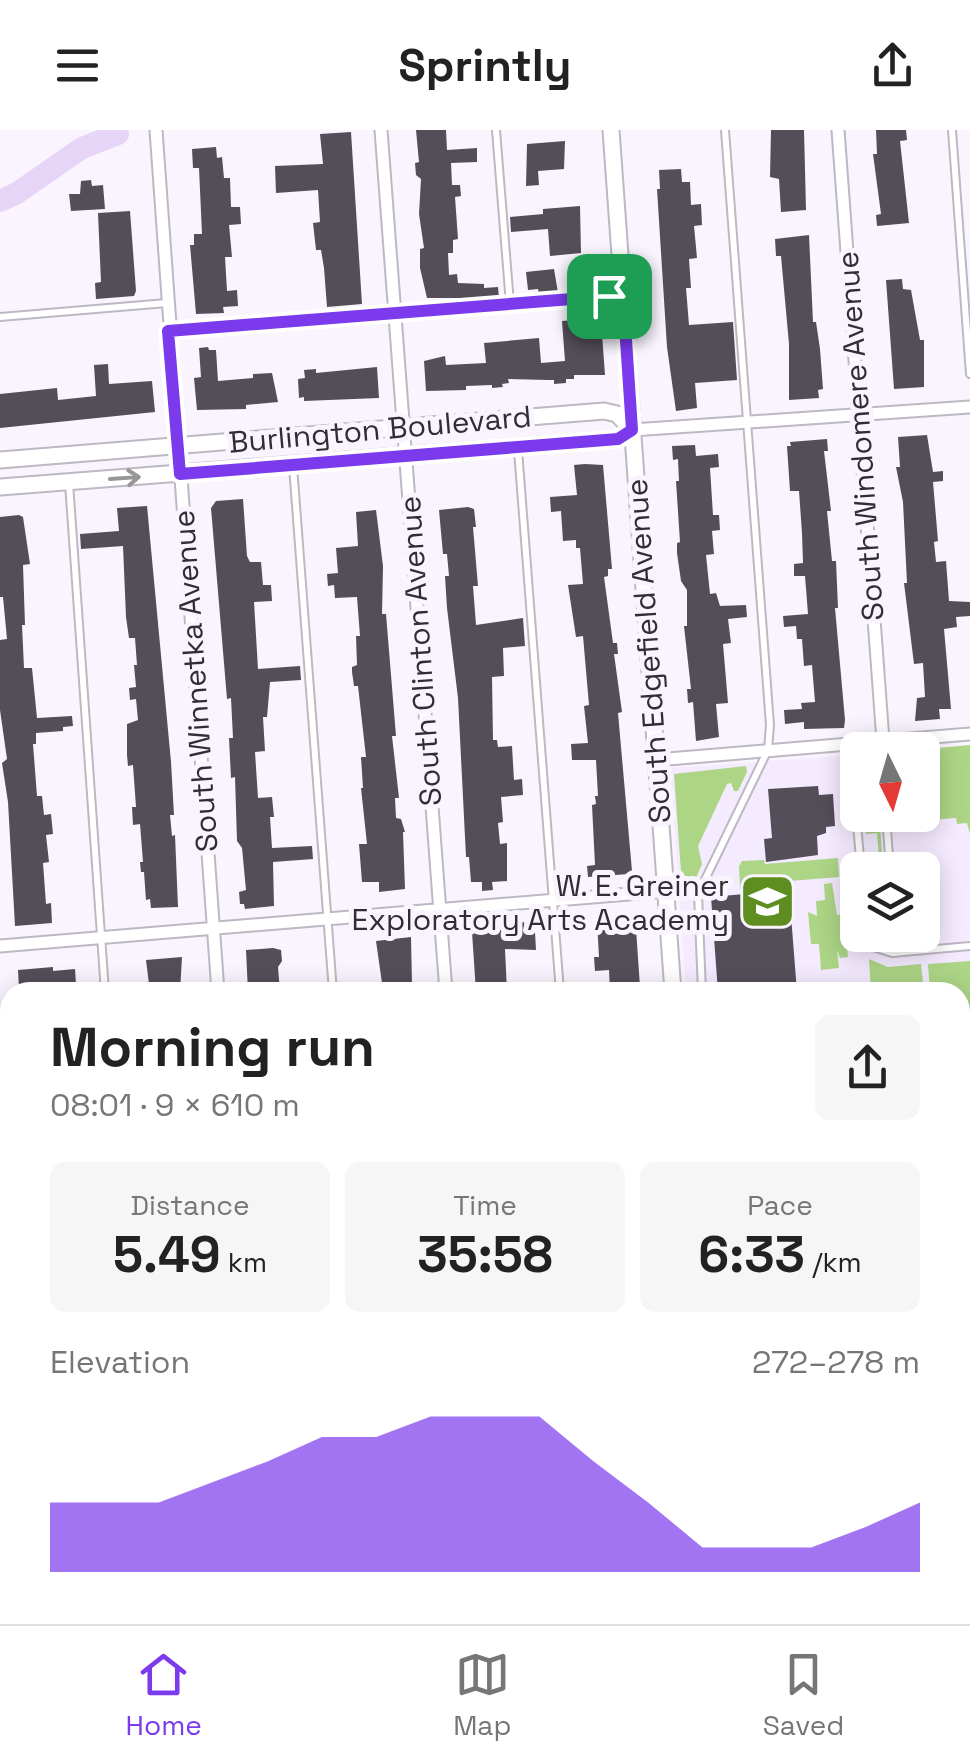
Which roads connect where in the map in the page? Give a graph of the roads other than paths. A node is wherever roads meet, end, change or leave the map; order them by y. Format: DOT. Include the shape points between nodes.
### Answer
graph roads {
  1 [pos="156,130"];
  2 [pos="381,130"];
  3 [pos="496,130"];
  4 [pos="611,130"];
  5 [pos="725,130"];
  6 [pos="838,130"];
  7 [pos="952,130"];
  8 [pos="623,295"];
  9 [pos="166,304"];
  10 [pos="510,304"];
  11 [pos="394,313"];
  12 [pos="0,317"];
  13 [pos="168,331"];
  14 [pos="970,374"];
  15 [pos="970,407"];
  16 [pos="859,414"];
  17 [pos="748,422"];
  18 [pos="403,426"];
  19 [pos="632,430"];
  20 [pos="177,445"];
  21 [pos="518,448"];
  22 [pos="406,457"];
  23 [pos="0,460"];
  24 [pos="293,466"];
  25 [pos="180,474"];
  26 [pos="69,482"];
  27 [pos="0,487"];
  28 [pos="883,732"];
  29 [pos="970,734"];
  30 [pos="940,736"];
  31 [pos="840,744"];
  32 [pos="768,750"];
  33 [pos="656,760"];
  34 [pos="665,890"];
  35 [pos="553,900"];
  36 [pos="440,909"];
  37 [pos="328,919"];
  38 [pos="213,928"];
  39 [pos="101,936"];
  40 [pos="0,946"];
  41 [pos="970,946"];
  42 [pos="891,952"];
  43 [pos="896,953"];
  44 [pos="104,982"];
  45 [pos="217,982"];
  46 [pos="332,982"];
  47 [pos="445,982"];
  48 [pos="559,982"];
  49 [pos="672,982"];
  50 [pos="702,982"];
  1 -- 9 [label="street, South Winnetka Avenue"];
  2 -- 11 [label="street, South Clinton Avenue"];
  3 -- 10 [label="lane"];
  4 -- 8 [label="street, South Edgefield Avenue"];
  5 -- 17 [label="lane"];
  6 -- 16 [label="street, South Windomere Avenue"];
  7 -- 14 [label="lane"];
  8 -- 10 [label="lane"];
  8 -- 19 [label="street, South Edgefield Avenue"];
  9 -- 12 [label="lane"];
  9 -- 13 [label="street, South Winnetka Avenue"];
  10 -- 11 [label="lane"];
  11 -- 13 [label="lane"];
  11 -- 18 [label="street, South Clinton Avenue"];
  13 -- 20 [label="street, South Winnetka Avenue"];
  15 -- 16 [label="street, Burlington Boulevard"];
  16 -- 17 [label="street, Burlington Boulevard"];
  16 -- 28 [label="street, South Windomere Avenue"];
  17 -- 19 [label="street, Burlington Boulevard"];
  17 -- 32 [label="lane"];
  18 -- 19 [label="street, Burlington Boulevard" via="604,411"];
  18 -- 20 [label="street, Burlington Boulevard"];
  18 -- 22 [label="street, South Clinton Avenue"];
  19 -- 21 [label="street, Burlington Boulevard" via="618,439"];
  19 -- 33 [label="street, South Edgefield Avenue"];
  20 -- 23 [label="street, Burlington Boulevard"];
  20 -- 25 [label="street, South Winnetka Avenue"];
  21 -- 22 [label="street, Burlington Boulevard"];
  21 -- 35 [label="lane"];
  22 -- 24 [label="street, Burlington Boulevard"];
  22 -- 36 [label="street, South Clinton Avenue"];
  24 -- 25 [label="street, Burlington Boulevard"];
  24 -- 37 [label="lane"];
  26 -- 25 [label="street, Burlington Boulevard, one-way"];
  25 -- 38 [label="street, South Winnetka Avenue"];
  26 -- 27 [label="street, Burlington Boulevard"];
  26 -- 39 [label="lane"];
  29 -- 30 [label="street"];
  31 -- 32 [label="street"];
  32 -- 33 [label="street"];
  32 -- 50 [label="lane" via="698,894"];
  33 -- 34 [label="street, South Edgefield Avenue"];
  34 -- 35 [label="street"];
  34 -- 49 [label="street, South Edgefield Avenue"];
  35 -- 36 [label="street"];
  35 -- 48 [label="lane"];
  36 -- 37 [label="street"];
  36 -- 47 [label="street, South Clinton Avenue"];
  37 -- 38 [label="street"];
  37 -- 46 [label="lane"];
  38 -- 39 [label="street"];
  38 -- 45 [label="street, South Winnetka Avenue"];
  39 -- 40 [label="street"];
  39 -- 44 [label="lane"];
  41 -- 43 [label="lane"];
  42 -- 43 [label="lane"];
}
